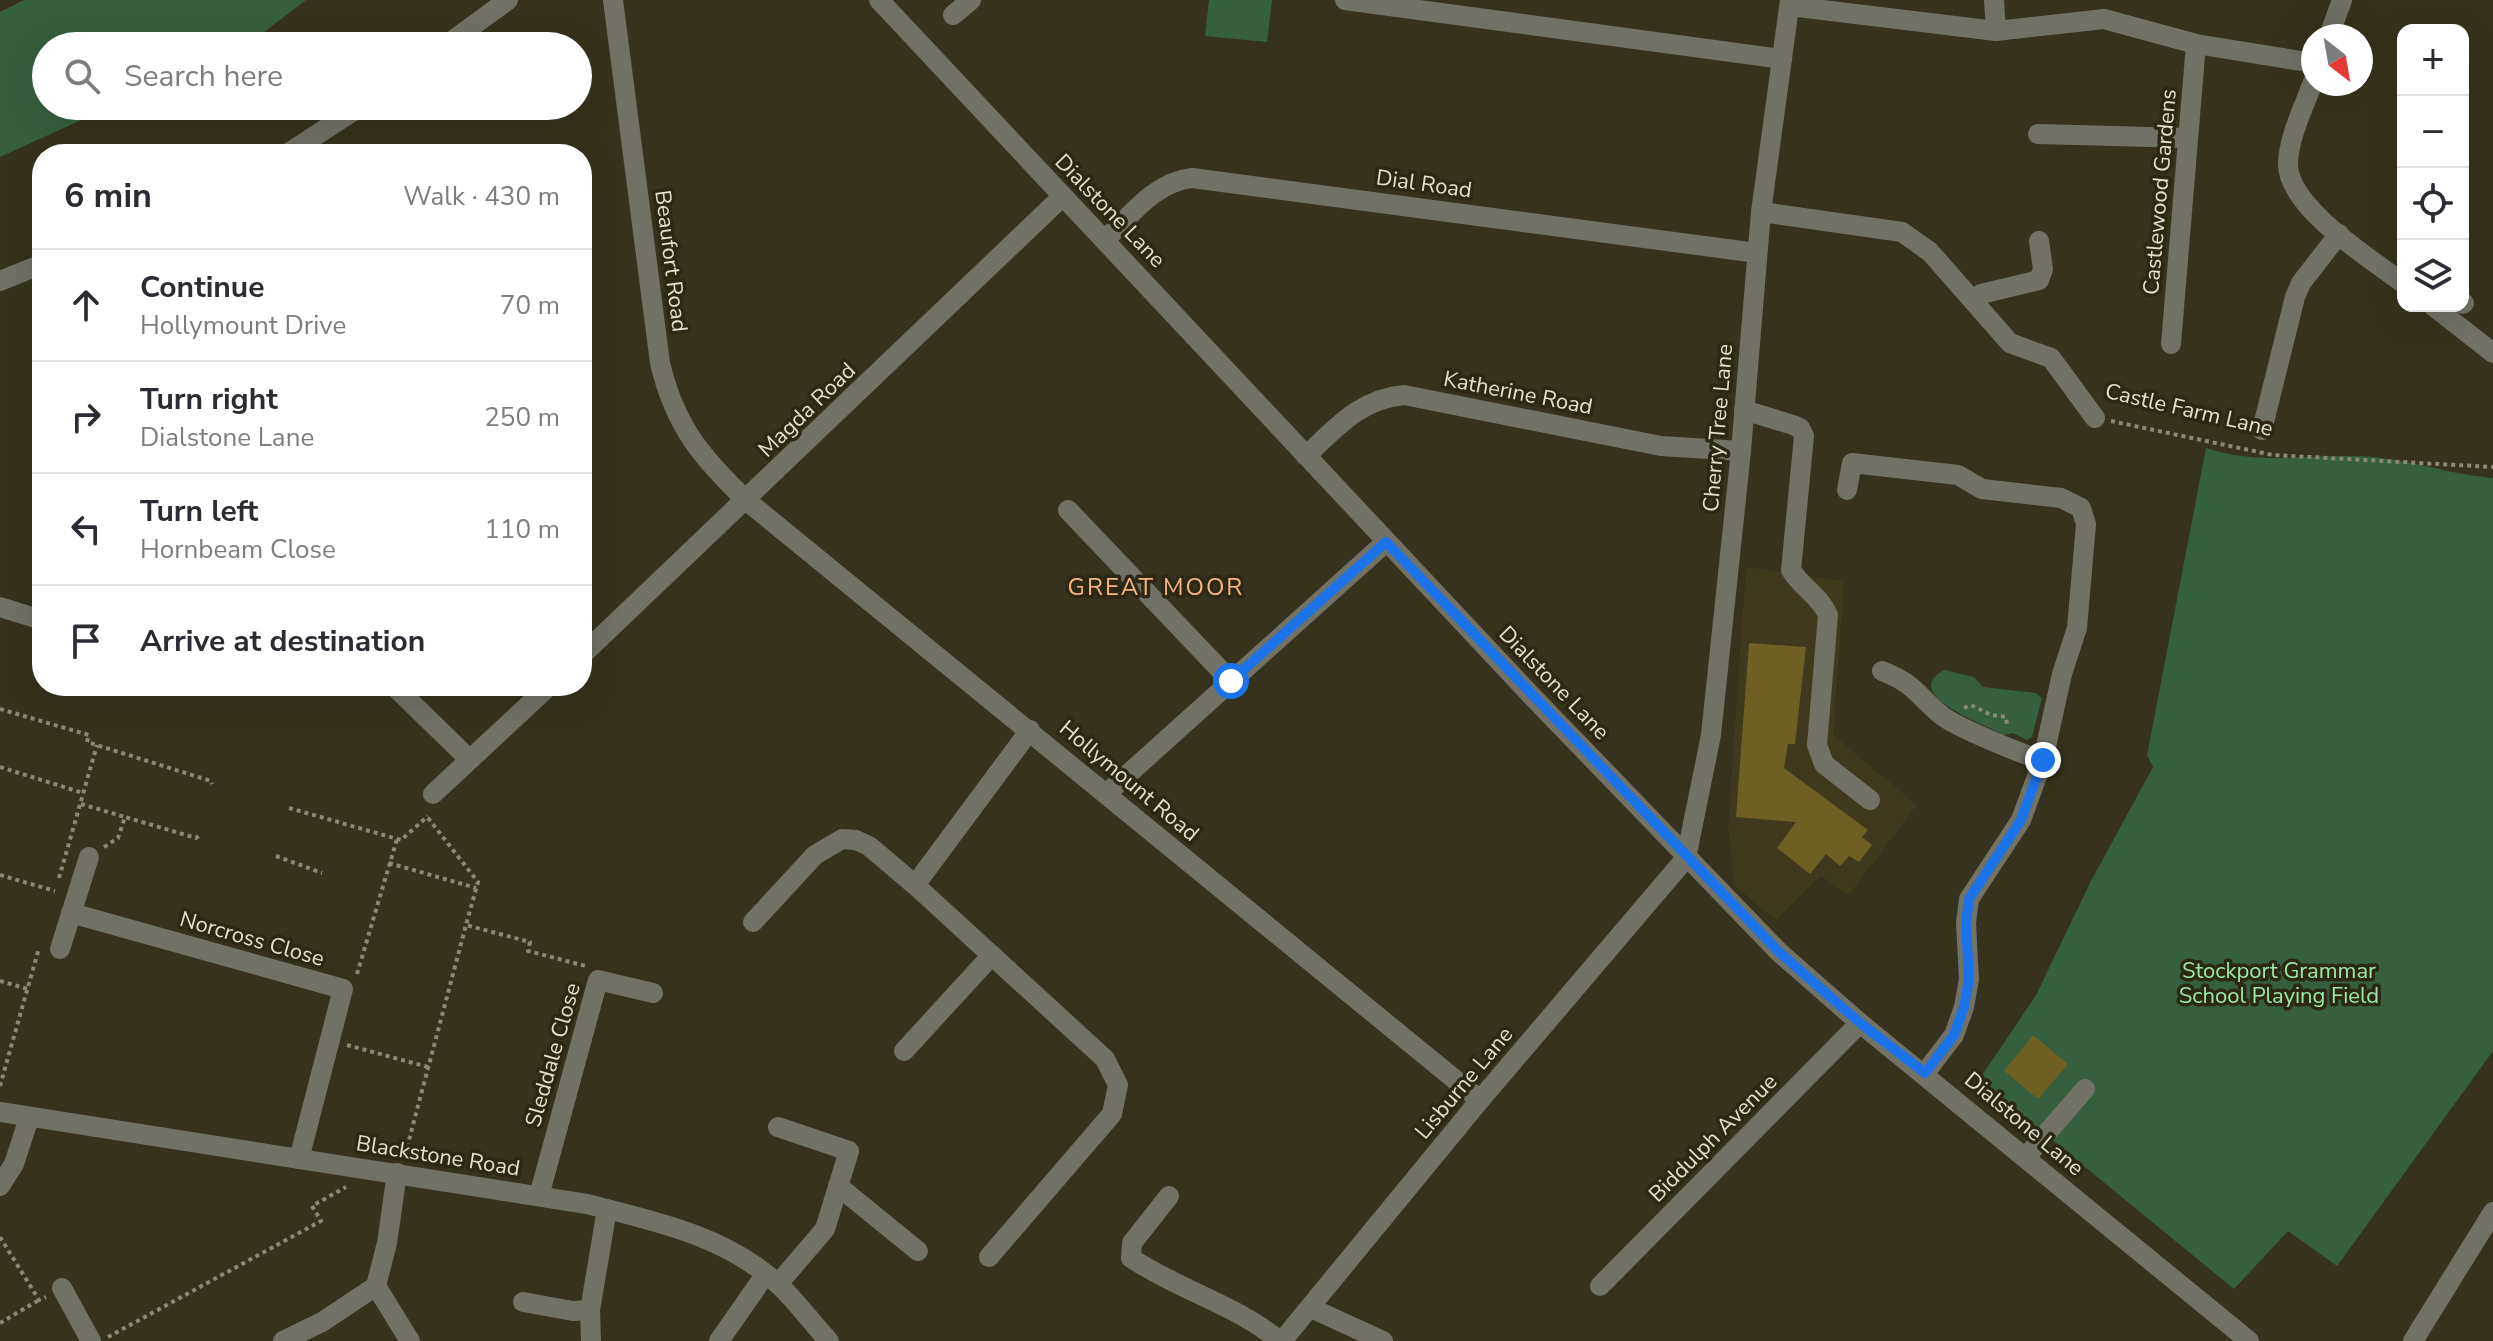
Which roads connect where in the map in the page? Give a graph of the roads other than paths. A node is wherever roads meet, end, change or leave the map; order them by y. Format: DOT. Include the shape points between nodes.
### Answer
graph roads {
  1 [pos="508,0"];
  2 [pos="613,0"];
  3 [pos="879,0"];
  4 [pos="971,0"];
  5 [pos="1345,0"];
  6 [pos="1994,0"];
  7 [pos="2342,0"];
  8 [pos="1790,3"];
  9 [pos="953,15"];
  10 [pos="2333,24"];
  11 [pos="1996,31"];
  12 [pos="464,32"];
  13 [pos="2196,44"];
  14 [pos="1782,59"];
  15 [pos="2301,61"];
  16 [pos="2308,96"];
  17 [pos="339,120"];
  18 [pos="2038,134"];
  19 [pos="2188,138"];
  20 [pos="302,144"];
  21 [pos="1063,196"];
  22 [pos="1761,212"];
  23 [pos="2339,234"];
  24 [pos="1106,239"];
  25 [pos="2039,241"];
  26 [pos="1757,253"];
  27 [pos="32,268"];
  28 [pos="2397,278"];
  29 [pos="0,281"];
  30 [pos="1973,301"];
  31 [pos="2463,312"];
  32 [pos="2171,344"];
  33 [pos="2493,353"];
  34 [pos="1744,410"];
  35 [pos="2095,418"];
  36 [pos="2262,430"];
  37 [pos="1741,451"];
  38 [pos="1306,456"];
  39 [pos="1847,490"];
  40 [pos="747,501"];
  41 [pos="1068,510"];
  42 [pos="1386,542"];
  43 [pos="0,607"];
  44 [pos="32,617"];
  45 [pos="592,641"];
  46 [pos="1882,671"];
  47 [pos="1231,681"];
  48 [pos="404,696"];
  49 [pos="538,696"];
  50 [pos="1030,730"];
  51 [pos="469,759"];
  52 [pos="2043,760"];
  53 [pos="433,794"];
  54 [pos="1106,794"];
  55 [pos="1870,800"];
  56 [pos="89,857"];
  57 [pos="1686,858"];
  58 [pos="915,885"];
  59 [pos="71,913"];
  60 [pos="753,921"];
  61 [pos="60,949"];
  62 [pos="992,955"];
  63 [pos="653,993"];
  64 [pos="1860,1023"];
  65 [pos="903,1051"];
  66 [pos="1925,1073"];
  67 [pos="2085,1089"];
  68 [pos="1480,1100"];
  69 [pos="0,1112"];
  70 [pos="29,1118"];
  71 [pos="778,1127"];
  72 [pos="2026,1157"];
  73 [pos="299,1159"];
  74 [pos="391,1172"];
  75 [pos="0,1186"];
  76 [pos="838,1186"];
  77 [pos="539,1196"];
  78 [pos="1169,1196"];
  79 [pos="607,1209"];
  80 [pos="2493,1212"];
  81 [pos="918,1251"];
  82 [pos="989,1257"];
  83 [pos="771,1280"];
  84 [pos="376,1286"];
  85 [pos="1600,1286"];
  86 [pos="62,1288"];
  87 [pos="523,1302"];
  88 [pos="1311,1308"];
  89 [pos="590,1310"];
  90 [pos="91,1341"];
  91 [pos="283,1341"];
  92 [pos="410,1341"];
  93 [pos="591,1341"];
  94 [pos="719,1341"];
  95 [pos="829,1341"];
  96 [pos="1281,1341"];
  97 [pos="1383,1341"];
  98 [pos="2249,1341"];
  99 [pos="2413,1341"];
  1 -- 12 [label="street"];
  2 -- 40 [label="street, Beaufort Road" via="668,400 689,437"];
  3 -- 21 [label="street, Dialstone Lane"];
  4 -- 9 [label="street"];
  5 -- 14 [label="street"];
  6 -- 11 [label="street"];
  7 -- 10 [label="street"];
  8 -- 11 [label="street"];
  8 -- 14 [label="street, Cherry Tree Lane"];
  11 -- 13 [label="street" via="2104,19"];
  13 -- 15 [label="street"];
  13 -- 19 [label="street, Castlewood Gardens"];
  14 -- 22 [label="street, Cherry Tree Lane"];
  16 -- 23 [label="street" via="2290,149 2290,177 2301,198"];
  17 -- 20 [label="street"];
  18 -- 19 [label="street"];
  19 -- 32 [label="street, Castlewood Gardens"];
  21 -- 24 [label="street, Dialstone Lane"];
  21 -- 40 [label="street, Magda Road"];
  22 -- 26 [label="street, Cherry Tree Lane"];
  22 -- 30 [label="street, Castle Farm Lane" via="1902,232 1930,252"];
  23 -- 28 [label="street"];
  23 -- 36 [label="street" via="2295,297 2274,411"];
  24 -- 26 [label="street, Dial Road" via="1161,187 1192,178"];
  24 -- 38 [label="street, Dialstone Lane"];
  25 -- 30 [label="street" via="2039,280 1981,294"];
  26 -- 34 [label="street, Cherry Tree Lane"];
  27 -- 29 [label="street"];
  30 -- 35 [label="street, Castle Farm Lane" via="2010,343 2051,358"];
  31 -- 33 [label="street"];
  34 -- 37 [label="street, Cherry Tree Lane"];
  34 -- 55 [label="street" via="1800,428 1804,436 1791,570 1822,601 1828,615 1817,745 1824,764"];
  37 -- 38 [label="street, Katherine Road" via="1661,446 1404,395 1364,405"];
  37 -- 57 [label="street, Cherry Tree Lane" via="1711,735"];
  38 -- 42 [label="street, Dialstone Lane"];
  39 -- 52 [label="street" via="1852,463 1958,475 1982,489 2061,498 2081,508 2086,524 2077,628"];
  40 -- 45 [label="street, Magda Road"];
  40 -- 50 [label="street, Hollymount Road"];
  41 -- 47 [label="street"];
  42 -- 47 [label="street"];
  42 -- 57 [label="street, Dialstone Lane"];
  43 -- 44 [label="street"];
  46 -- 52 [label="street" via="1904,679 1955,724"];
  47 -- 54 [label="street"];
  48 -- 51 [label="street"];
  49 -- 51 [label="street"];
  50 -- 54 [label="street, Hollymount Road"];
  50 -- 58 [label="street"];
  51 -- 53 [label="street"];
  52 -- 66 [label="street" via="2021,820 1969,899 1964,1007 1954,1035"];
  54 -- 68 [label="street, Hollymount Road"];
  56 -- 59 [label="street"];
  57 -- 64 [label="street, Dialstone Lane" via="1779,952"];
  57 -- 68 [label="street, Lisburne Lane"];
  58 -- 60 [label="street" via="869,846 842,839 815,855"];
  58 -- 62 [label="street"];
  59 -- 61 [label="street"];
  59 -- 73 [label="street, Norcross Close" via="343,989"];
  62 -- 65 [label="street"];
  62 -- 82 [label="street" via="1105,1059 1118,1085 1112,1114 1014,1237"];
  63 -- 77 [label="street, Sleddale Close" via="598,980"];
  64 -- 66 [label="street, Dialstone Lane"];
  64 -- 85 [label="street, Biddulph Avenue"];
  66 -- 72 [label="street, Dialstone Lane"];
  67 -- 72 [label="street"];
  68 -- 88 [label="street, Lisburne Lane"];
  69 -- 70 [label="street, Blackstone Road"];
  70 -- 73 [label="street, Blackstone Road"];
  70 -- 75 [label="street" via="14,1164"];
  71 -- 76 [label="street" via="849,1151"];
  72 -- 98 [label="street, Dialstone Lane"];
  73 -- 74 [label="street, Blackstone Road"];
  74 -- 77 [label="street, Blackstone Road"];
  74 -- 84 [label="street" via="387,1243"];
  76 -- 81 [label="street"];
  76 -- 83 [label="street" via="825,1229"];
  77 -- 79 [label="street, Blackstone Road"];
  78 -- 96 [label="street" via="1132,1243 1131,1258 1166,1281 1257,1322"];
  79 -- 83 [label="street, Blackstone Road" via="715,1242"];
  79 -- 89 [label="street"];
  80 -- 99 [label="street"];
  83 -- 94 [label="street"];
  83 -- 95 [label="street, Blackstone Road"];
  84 -- 91 [label="street"];
  84 -- 92 [label="street"];
  86 -- 90 [label="street"];
  87 -- 89 [label="street"];
  88 -- 96 [label="street, Lisburne Lane"];
  88 -- 97 [label="street"];
  89 -- 93 [label="street"];
}
